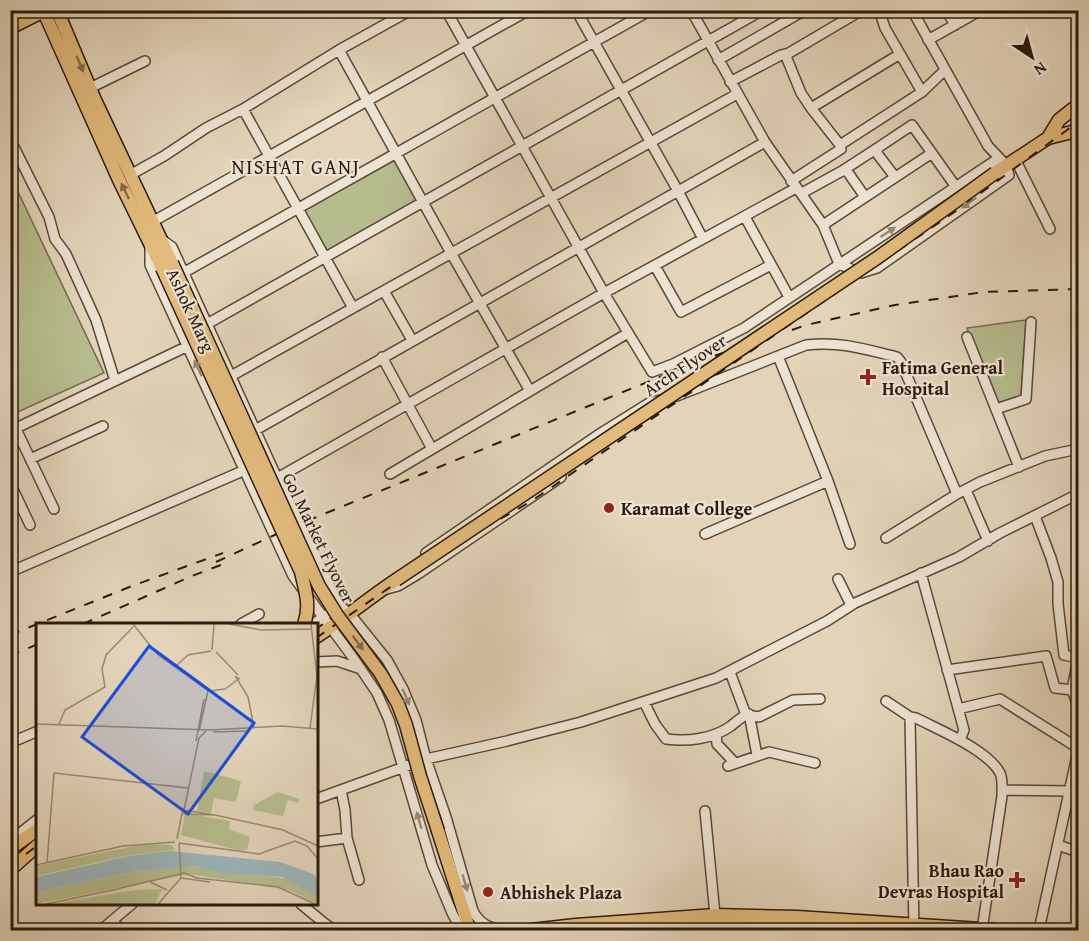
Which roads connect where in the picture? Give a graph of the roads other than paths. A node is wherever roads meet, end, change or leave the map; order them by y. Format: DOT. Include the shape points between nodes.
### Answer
graph roads {
  1 [pos="25,10"];
  2 [pos="411,10"];
  3 [pos="446,10"];
  4 [pos="529,10"];
  5 [pos="576,10"];
  6 [pos="651,10"];
  7 [pos="691,10"];
  8 [pos="763,10"];
  9 [pos="805,10"];
  10 [pos="862,10"];
  11 [pos="879,10"];
  12 [pos="912,10"];
  13 [pos="946,10"];
  14 [pos="981,10"];
  15 [pos="49,11"];
  16 [pos="10,18"];
  17 [pos="955,25"];
  18 [pos="10,28"];
  19 [pos="928,40"];
  20 [pos="594,42"];
  21 [pos="708,42"];
  22 [pos="466,46"];
  23 [pos="339,50"];
  24 [pos="785,54"];
  25 [pos="900,54"];
  26 [pos="718,60"];
  27 [pos="145,61"];
  28 [pos="945,70"];
  29 [pos="730,82"];
  30 [pos="90,88"];
  31 [pos="621,91"];
  32 [pos="922,92"];
  33 [pos="737,94"];
  34 [pos="494,97"];
  35 [pos="368,101"];
  36 [pos="1078,105"];
  37 [pos="810,108"];
  38 [pos="243,109"];
  39 [pos="1078,128"];
  40 [pos="1048,138"];
  41 [pos="10,139"];
  42 [pos="650,142"];
  43 [pos="765,142"];
  44 [pos="840,145"];
  45 [pos="522,147"];
  46 [pos="879,147"];
  47 [pos="396,153"];
  48 [pos="932,153"];
  49 [pos="269,157"];
  50 [pos="1004,164"];
  51 [pos="842,171"];
  52 [pos="130,175"];
  53 [pos="896,177"];
  54 [pos="956,186"];
  55 [pos="797,188"];
  56 [pos="678,191"];
  57 [pos="865,197"];
  58 [pos="550,198"];
  59 [pos="423,202"];
  60 [pos="298,208"];
  61 [pos="745,217"];
  62 [pos="152,222"];
  63 [pos="823,225"];
  64 [pos="1050,229"];
  65 [pos="703,239"];
  66 [pos="155,240"];
  67 [pos="578,247"];
  68 [pos="451,253"];
  69 [pos="325,257"];
  70 [pos="839,264"];
  71 [pos="167,265"];
  72 [pos="771,265"];
  73 [pos="655,266"];
  74 [pos="183,273"];
  75 [pos="384,291"];
  76 [pos="604,293"];
  77 [pos="789,297"];
  78 [pos="480,302"];
  79 [pos="353,308"];
  80 [pos="1032,322"];
  81 [pos="207,324"];
  82 [pos="628,333"];
  83 [pos="967,337"];
  84 [pos="412,340"];
  85 [pos="188,346"];
  86 [pos="506,348"];
  87 [pos="778,356"];
  88 [pos="382,357"];
  89 [pos="231,376"];
  90 [pos="115,381"];
  91 [pos="530,391"];
  92 [pos="408,404"];
  93 [pos="996,409"];
  94 [pos="104,426"];
  95 [pos="13,430"];
  96 [pos="255,430"];
  97 [pos="232,441"];
  98 [pos="432,449"];
  99 [pos="1078,449"];
  100 [pos="30,459"];
  101 [pos="1019,466"];
  102 [pos="245,470"];
  103 [pos="390,474"];
  104 [pos="277,478"];
  105 [pos="828,481"];
  106 [pos="10,483"];
  107 [pos="254,490"];
  108 [pos="961,492"];
  109 [pos="1078,494"];
  110 [pos="54,509"];
  111 [pos="293,513"];
  112 [pos="1035,516"];
  113 [pos="269,524"];
  114 [pos="30,525"];
  115 [pos="705,534"];
  116 [pos="886,538"];
  117 [pos="307,541"];
  118 [pos="988,541"];
  119 [pos="850,544"];
  120 [pos="284,555"];
  121 [pos="10,572"];
  122 [pos="921,573"];
  123 [pos="838,579"];
  124 [pos="380,591"];
  125 [pos="339,605"];
  126 [pos="851,605"];
  127 [pos="259,614"];
  128 [pos="350,614"];
  129 [pos="327,622"];
  130 [pos="243,623"];
  131 [pos="304,623"];
  132 [pos="318,623"];
  133 [pos="318,634"];
  134 [pos="1078,658"];
  135 [pos="318,662"];
  136 [pos="361,669"];
  137 [pos="947,670"];
  138 [pos="730,672"];
  139 [pos="1072,690"];
  140 [pos="820,699"];
  141 [pos="886,701"];
  142 [pos="644,702"];
  143 [pos="1078,706"];
  144 [pos="958,709"];
  145 [pos="748,715"];
  146 [pos="910,717"];
  147 [pos="36,732"];
  148 [pos="716,734"];
  149 [pos="960,740"];
  150 [pos="10,743"];
  151 [pos="1078,749"];
  152 [pos="758,755"];
  153 [pos="426,759"];
  154 [pos="815,763"];
  155 [pos="404,767"];
  156 [pos="341,790"];
  157 [pos="1002,790"];
  158 [pos="1070,791"];
  159 [pos="318,798"];
  160 [pos="705,812"];
  161 [pos="36,821"];
  162 [pos="36,830"];
  163 [pos="347,838"];
  164 [pos="10,842"];
  165 [pos="318,842"];
  166 [pos="1058,845"];
  167 [pos="36,847"];
  168 [pos="10,849"];
  169 [pos="1078,852"];
  170 [pos="10,870"];
  171 [pos="359,880"];
  172 [pos="130,905"];
  173 [pos="303,905"];
  174 [pos="715,915"];
  175 [pos="112,921"];
  176 [pos="10,923"];
  177 [pos="813,925"];
  178 [pos="910,929"];
  179 [pos="17,930"];
  180 [pos="101,930"];
  181 [pos="122,930"];
  182 [pos="334,930"];
  183 [pos="468,930"];
  184 [pos="503,930"];
  185 [pos="531,930"];
  186 [pos="614,930"];
  187 [pos="982,930"];
  188 [pos="996,930"];
  189 [pos="1039,930"];
  1 -- 16 [label="main road"];
  2 -- 23 [label="street"];
  3 -- 22 [label="street"];
  4 -- 22 [label="street"];
  5 -- 20 [label="street"];
  6 -- 20 [label="street"];
  7 -- 21 [label="street"];
  8 -- 21 [label="street"];
  9 -- 26 [label="street"];
  10 -- 24 [label="street"];
  11 -- 25 [label="street"];
  12 -- 19 [label="street"];
  13 -- 17 [label="street"];
  14 -- 17 [label="street"];
  15 -- 18 [label="main road"];
  15 -- 30 [label="main road, Ashok Marg, one-way"];
  66 -- 15 [label="main road, Ashok Marg, one-way" via="119,180"];
  17 -- 19 [label="street"];
  19 -- 28 [label="street"];
  20 -- 31 [label="street"];
  20 -- 34 [label="street"];
  21 -- 26 [label="street"];
  21 -- 31 [label="street"];
  22 -- 34 [label="street"];
  22 -- 35 [label="street"];
  23 -- 35 [label="street"];
  23 -- 38 [label="street"];
  24 -- 29 [label="street"];
  24 -- 37 [label="street"];
  25 -- 32 [label="street"];
  25 -- 37 [label="street"];
  26 -- 29 [label="street"];
  27 -- 30 [label="street"];
  28 -- 32 [label="street"];
  28 -- 50 [label="street" via="988,146"];
  29 -- 33 [label="street"];
  30 -- 52 [label="main road, Ashok Marg"];
  31 -- 42 [label="street"];
  31 -- 45 [label="street"];
  32 -- 44 [label="street"];
  33 -- 42 [label="street"];
  33 -- 43 [label="street"];
  34 -- 45 [label="street"];
  34 -- 47 [label="street"];
  35 -- 47 [label="street"];
  35 -- 49 [label="street"];
  36 -- 40 [label="main road" via="1059,120"];
  37 -- 44 [label="street"];
  38 -- 49 [label="street"];
  38 -- 52 [label="street"];
  39 -- 40 [label="main road"];
  40 -- 50 [label="main road, Arch Flyover"];
  41 -- 90 [label="street" via="96,320"];
  42 -- 56 [label="street"];
  42 -- 58 [label="street"];
  43 -- 55 [label="street"];
  43 -- 56 [label="street"];
  44 -- 55 [label="street" via="841,149"];
  45 -- 58 [label="street"];
  45 -- 59 [label="street"];
  46 -- 48 [label="street" via="912,124"];
  46 -- 51 [label="street"];
  46 -- 53 [label="street" via="876,152"];
  47 -- 59 [label="street"];
  47 -- 60 [label="street"];
  48 -- 53 [label="street"];
  48 -- 54 [label="street"];
  49 -- 60 [label="street"];
  49 -- 62 [label="street"];
  50 -- 54 [label="street"];
  50 -- 64 [label="street"];
  50 -- 70 [label="street, one-way" via="1009,175 876,268 861,273"];
  50 -- 124 [label="main road, Arch Flyover, bridge" via="877,258"];
  51 -- 55 [label="street"];
  51 -- 57 [label="street" via="847,171"];
  52 -- 62 [label="main road, Ashok Marg"];
  53 -- 57 [label="street"];
  70 -- 54 [label="street, one-way"];
  55 -- 61 [label="street"];
  55 -- 63 [label="street"];
  56 -- 65 [label="street"];
  56 -- 67 [label="street"];
  57 -- 63 [label="street"];
  58 -- 67 [label="street"];
  58 -- 68 [label="street"];
  59 -- 68 [label="street"];
  59 -- 69 [label="street"];
  60 -- 69 [label="street"];
  60 -- 74 [label="street"];
  61 -- 65 [label="street"];
  61 -- 72 [label="street"];
  62 -- 66 [label="main road, Ashok Marg"];
  63 -- 70 [label="street"];
  65 -- 73 [label="street"];
  66 -- 71 [label="main road, Gol Market Flyover"];
  66 -- 74 [label="street, Ashok Marg" via="172,247"];
  66 -- 85 [label="street, Ashok Marg" via="150,265"];
  67 -- 76 [label="street"];
  67 -- 78 [label="street"];
  68 -- 75 [label="street"];
  68 -- 78 [label="street"];
  69 -- 79 [label="street"];
  69 -- 81 [label="street"];
  70 -- 77 [label="street"];
  71 -- 131 [label="main road, Gol Market Flyover, bridge" via="301,572 308,603"];
  71 -- 183 [label="main road, Gol Market Flyover, one-way, bridge" via="319,586 398,704"];
  72 -- 73 [label="street" via="681,312"];
  72 -- 77 [label="street"];
  73 -- 76 [label="street"];
  74 -- 81 [label="street, Ashok Marg"];
  75 -- 79 [label="street"];
  75 -- 84 [label="street"];
  76 -- 82 [label="street"];
  76 -- 86 [label="street"];
  77 -- 82 [label="street" via="744,327 652,372"];
  78 -- 84 [label="street"];
  78 -- 86 [label="street"];
  79 -- 89 [label="street"];
  80 -- 93 [label="street" via="1026,399"];
  81 -- 89 [label="street, Ashok Marg"];
  82 -- 91 [label="street"];
  83 -- 93 [label="street"];
  84 -- 88 [label="street"];
  85 -- 90 [label="street"];
  97 -- 85 [label="street, Ashok Marg, one-way"];
  86 -- 91 [label="street"];
  86 -- 92 [label="street"];
  87 -- 105 [label="street"];
  87 -- 108 [label="street" via="824,343 852,345 897,357"];
  87 -- 124 [label="street" via="682,394 418,574"];
  88 -- 92 [label="street"];
  88 -- 96 [label="street"];
  89 -- 96 [label="street, Ashok Marg"];
  90 -- 95 [label="street"];
  91 -- 98 [label="street"];
  92 -- 98 [label="street"];
  92 -- 104 [label="street"];
  93 -- 101 [label="street"];
  94 -- 100 [label="street"];
  95 -- 100 [label="street"];
  96 -- 97 [label="street"];
  96 -- 104 [label="street, Ashok Marg"];
  97 -- 102 [label="street, Ashok Marg"];
  98 -- 103 [label="street"];
  99 -- 101 [label="street"];
  100 -- 110 [label="street"];
  101 -- 108 [label="street"];
  102 -- 107 [label="street, Ashok Marg"];
  102 -- 121 [label="street"];
  104 -- 107 [label="street"];
  104 -- 111 [label="street, Ashok Marg"];
  105 -- 115 [label="street"];
  105 -- 119 [label="street"];
  106 -- 114 [label="street"];
  107 -- 113 [label="street, Ashok Marg"];
  108 -- 116 [label="street"];
  108 -- 118 [label="street"];
  109 -- 112 [label="street"];
  111 -- 113 [label="street"];
  111 -- 117 [label="street, Ashok Marg"];
  112 -- 118 [label="street"];
  112 -- 134 [label="street" via="1058,582 1064,655"];
  113 -- 120 [label="street, Ashok Marg"];
  117 -- 120 [label="street"];
  117 -- 125 [label="street, Ashok Marg"];
  118 -- 122 [label="street"];
  120 -- 129 [label="street, Ashok Marg" via="293,576"];
  122 -- 126 [label="street"];
  122 -- 137 [label="street"];
  123 -- 126 [label="street"];
  124 -- 128 [label="main road, Arch Flyover"];
  125 -- 128 [label="street"];
  125 -- 129 [label="street"];
  126 -- 138 [label="street"];
  127 -- 130 [label="street"];
  128 -- 129 [label="main road, Arch Flyover"];
  128 -- 153 [label="street, one-way" via="387,660 403,689"];
  129 -- 132 [label="street"];
  129 -- 133 [label="main road, Arch Flyover"];
  129 -- 136 [label="street, Ashok Marg"];
  134 -- 139 [label="street"];
  135 -- 136 [label="street" via="337,661"];
  136 -- 155 [label="street, Ashok Marg" via="389,720"];
  137 -- 139 [label="street" via="1046,656 1055,688"];
  137 -- 144 [label="street"];
  138 -- 142 [label="street"];
  138 -- 145 [label="street"];
  139 -- 143 [label="street"];
  140 -- 145 [label="street" via="793,700 759,717"];
  141 -- 146 [label="street"];
  142 -- 148 [label="street" via="666,739 681,741"];
  142 -- 153 [label="street" via="517,739"];
  144 -- 149 [label="street" via="964,730"];
  144 -- 151 [label="street" via="1000,699"];
  145 -- 148 [label="street"];
  145 -- 152 [label="street"];
  146 -- 149 [label="street"];
  146 -- 178 [label="street"];
  147 -- 150 [label="street"];
  148 -- 152 [label="street" via="717,744 732,765"];
  149 -- 157 [label="street" via="991,761 1001,775"];
  151 -- 158 [label="street"];
  152 -- 154 [label="street" via="769,752"];
  153 -- 155 [label="street"];
  153 -- 184 [label="street, one-way" via="473,911 482,923"];
  155 -- 156 [label="street"];
  183 -- 155 [label="street, Ashok Marg, one-way" via="453,915 432,866"];
  156 -- 159 [label="street"];
  156 -- 163 [label="street"];
  157 -- 158 [label="street"];
  157 -- 187 [label="street"];
  158 -- 166 [label="street"];
  160 -- 174 [label="street"];
  161 -- 164 [label="street"];
  162 -- 168 [label="main road"];
  163 -- 165 [label="street"];
  163 -- 171 [label="street"];
  166 -- 169 [label="street"];
  166 -- 189 [label="street"];
  167 -- 170 [label="main road"];
  172 -- 175 [label="street"];
  173 -- 182 [label="street"];
  174 -- 177 [label="main road"];
  174 -- 185 [label="main road"];
  175 -- 180 [label="street"];
  175 -- 181 [label="street"];
  176 -- 179 [label="street"];
  177 -- 178 [label="main road"];
  177 -- 186 [label="main road"];
  178 -- 187 [label="main road"];
  187 -- 188 [label="main road"];
}
